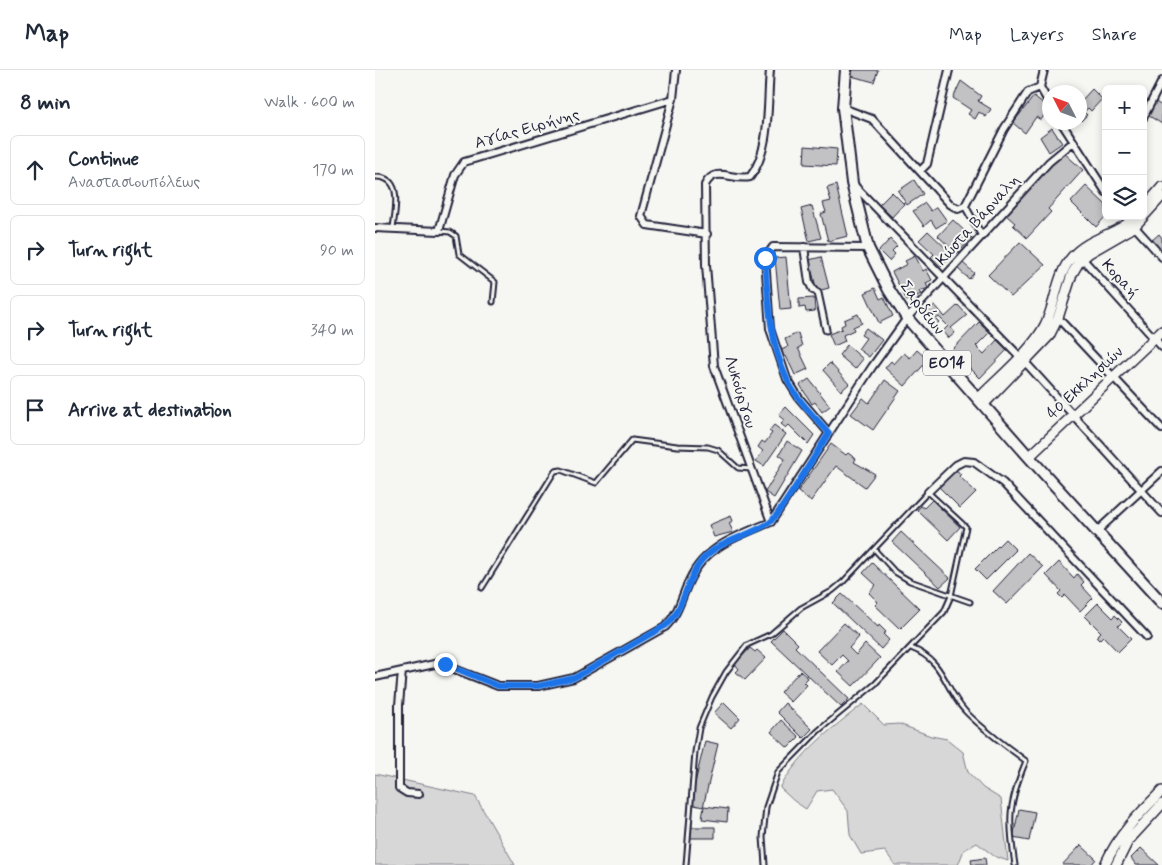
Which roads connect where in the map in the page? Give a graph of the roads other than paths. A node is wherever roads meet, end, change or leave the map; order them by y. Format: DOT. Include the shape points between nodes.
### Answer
graph roads {
  1 [pos="676,70"];
  2 [pos="770,70"];
  3 [pos="846,70"];
  4 [pos="949,70"];
  5 [pos="1044,70"];
  6 [pos="1162,82"];
  7 [pos="1040,87"];
  8 [pos="1042,91"];
  9 [pos="673,99"];
  10 [pos="843,108"];
  11 [pos="1147,110"];
  12 [pos="1066,130"];
  13 [pos="1073,142"];
  14 [pos="920,171"];
  15 [pos="375,177"];
  16 [pos="852,183"];
  17 [pos="1102,185"];
  18 [pos="1162,187"];
  19 [pos="1162,196"];
  20 [pos="1147,204"];
  21 [pos="965,206"];
  22 [pos="1147,208"];
  23 [pos="1132,220"];
  24 [pos="375,228"];
  25 [pos="393,228"];
  26 [pos="439,231"];
  27 [pos="707,234"];
  28 [pos="982,236"];
  29 [pos="804,247"];
  30 [pos="868,248"];
  31 [pos="1080,255"];
  32 [pos="1162,257"];
  33 [pos="944,278"];
  34 [pos="813,290"];
  35 [pos="493,302"];
  36 [pos="1054,316"];
  37 [pos="907,318"];
  38 [pos="826,330"];
  39 [pos="1162,331"];
  40 [pos="1154,338"];
  41 [pos="1162,347"];
  42 [pos="1022,359"];
  43 [pos="1114,377"];
  44 [pos="981,402"];
  45 [pos="1073,415"];
  46 [pos="1162,429"];
  47 [pos="829,433"];
  48 [pos="1029,457"];
  49 [pos="751,469"];
  50 [pos="1162,471"];
  51 [pos="1141,490"];
  52 [pos="928,492"];
  53 [pos="1162,513"];
  54 [pos="771,522"];
  55 [pos="1096,532"];
  56 [pos="873,549"];
  57 [pos="482,588"];
  58 [pos="951,596"];
  59 [pos="970,602"];
  60 [pos="1162,603"];
  61 [pos="1147,637"];
  62 [pos="911,648"];
  63 [pos="402,672"];
  64 [pos="375,677"];
  65 [pos="1162,791"];
  66 [pos="419,794"];
  67 [pos="1162,804"];
  68 [pos="686,865"];
  69 [pos="765,865"];
  70 [pos="1015,865"];
  71 [pos="1105,865"];
  72 [pos="1115,865"];
  1 -- 9 [label="street"];
  2 -- 27 [label="street, Λυκούργου" via="765,133 758,167 750,177 709,176 705,185"];
  3 -- 10 [label="main road, Σαρδέων / ΕΟ14"];
  4 -- 14 [label="street" via="927,164"];
  5 -- 7 [label="street"];
  6 -- 11 [label="street"];
  7 -- 8 [label="street"];
  7 -- 21 [label="street" via="1028,92 1009,122"];
  9 -- 26 [label="street, Αγίας Ειρήνης" via="464,162 455,176"];
  9 -- 27 [label="street" via="642,210 643,221 652,226"];
  10 -- 14 [label="street" via="872,119"];
  10 -- 16 [label="main road, Σαρδέων / ΕΟ14"];
  12 -- 13 [label="street"];
  13 -- 17 [label="street"];
  13 -- 28 [label="street, Κώστα Βάρναλη" via="1049,162"];
  14 -- 21 [label="street" via="954,208"];
  15 -- 25 [label="lane" via="387,179 395,188"];
  16 -- 30 [label="main road, Σαρδέων / ΕΟ14"];
  16 -- 33 [label="street"];
  18 -- 20 [label="street"];
  19 -- 22 [label="street"];
  21 -- 28 [label="street"];
  23 -- 31 [label="street"];
  23 -- 32 [label="street"];
  24 -- 25 [label="street"];
  25 -- 26 [label="street"];
  26 -- 35 [label="lane" via="456,236 459,254 495,282"];
  27 -- 49 [label="street, Λυκούργου" via="705,265 714,366"];
  28 -- 33 [label="street, Κώστα Βάρναλη"];
  29 -- 30 [label="street"];
  29 -- 34 [label="street"];
  29 -- 47 [label="street" via="773,248 765,258 770,329 787,379"];
  30 -- 37 [label="main road, Σαρδέων / ΕΟ14"];
  31 -- 36 [label="street"];
  31 -- 40 [label="street, Κοραή"];
  33 -- 37 [label="street, Κώστα Βάρναλη"];
  33 -- 42 [label="street"];
  34 -- 38 [label="street" via="818,293"];
  36 -- 42 [label="street" via="1049,336"];
  36 -- 43 [label="street"];
  37 -- 44 [label="main road, Σαρδέων / ΕΟ14"];
  37 -- 47 [label="street, Κώστα Βάρναλη"];
  39 -- 40 [label="street, 40 Εκκλησιών"];
  40 -- 41 [label="street, Κοραή"];
  40 -- 43 [label="street, 40 Εκκλησιών"];
  42 -- 44 [label="street"];
  42 -- 45 [label="street"];
  43 -- 45 [label="street, 40 Εκκλησιών"];
  43 -- 46 [label="street"];
  44 -- 48 [label="main road, Σαρδέων / ΕΟ14"];
  45 -- 48 [label="street, 40 Εκκλησιών"];
  45 -- 51 [label="street"];
  47 -- 54 [label="street, Κώστα Βάρναλη"];
  48 -- 55 [label="main road, Σαρδέων / ΕΟ14"];
  49 -- 54 [label="street, Λυκούργου"];
  49 -- 57 [label="lane" via="738,468 718,450 708,447 632,440 596,483 561,470 555,472"];
  50 -- 51 [label="street"];
  51 -- 53 [label="street"];
  51 -- 55 [label="street"];
  52 -- 56 [label="lane"];
  52 -- 58 [label="lane" via="966,527"];
  52 -- 61 [label="street" via="956,465 964,461 975,462 1003,482"];
  54 -- 63 [label="street" via="721,544 704,558 691,577 674,619 574,678 514,688 498,686 439,663"];
  55 -- 60 [label="main road, Σαρδέων / ΕΟ14"];
  56 -- 58 [label="lane" via="895,572 909,581"];
  56 -- 68 [label="lane" via="832,591 801,608 771,634 747,645 726,672 699,728"];
  58 -- 59 [label="lane"];
  58 -- 62 [label="lane" via="944,612"];
  62 -- 69 [label="lane" via="778,772 766,807"];
  62 -- 70 [label="lane" via="925,653 938,666 964,710 1025,761 1013,792 1011,808 1010,832"];
  63 -- 64 [label="street"];
  63 -- 66 [label="street" via="399,788"];
  65 -- 71 [label="street" via="1127,827"];
  67 -- 72 [label="street" via="1128,841"];
}
